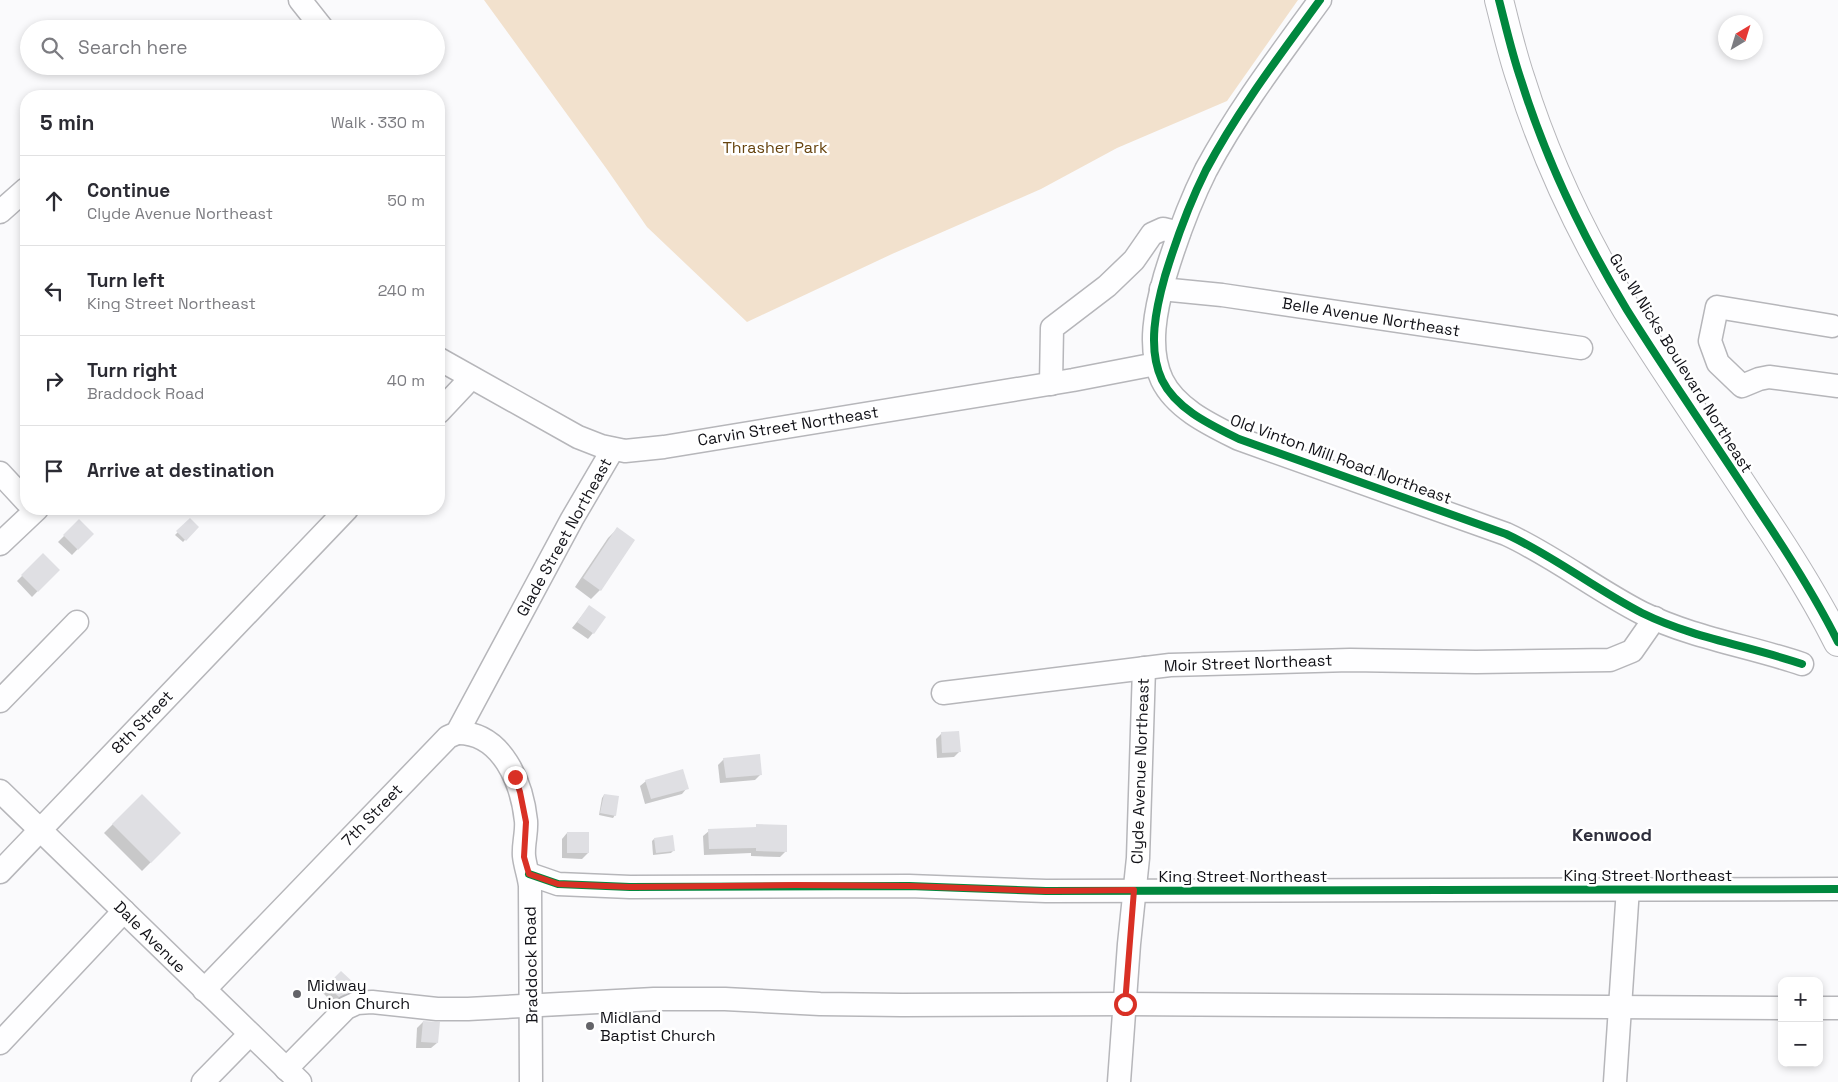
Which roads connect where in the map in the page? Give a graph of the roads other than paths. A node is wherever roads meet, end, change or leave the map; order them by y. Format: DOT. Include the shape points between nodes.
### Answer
graph roads {
  1 [pos="300,0"];
  2 [pos="1320,0"];
  3 [pos="1499,0"];
  4 [pos="316,20"];
  5 [pos="20,194"];
  6 [pos="0,212"];
  7 [pos="1179,233"];
  8 [pos="1162,289"];
  9 [pos="1832,326"];
  10 [pos="1581,348"];
  11 [pos="445,363"];
  12 [pos="1156,364"];
  13 [pos="471,378"];
  14 [pos="1051,384"];
  15 [pos="1838,386"];
  16 [pos="445,406"];
  17 [pos="613,449"];
  18 [pos="0,473"];
  19 [pos="20,494"];
  20 [pos="26,515"];
  21 [pos="341,515"];
  22 [pos="0,544"];
  23 [pos="1655,618"];
  24 [pos="77,622"];
  25 [pos="516,625"];
  26 [pos="1838,642"];
  27 [pos="1802,664"];
  28 [pos="1144,668"];
  29 [pos="943,692"];
  30 [pos="0,701"];
  31 [pos="457,733"];
  32 [pos="0,791"];
  33 [pos="40,830"];
  34 [pos="0,872"];
  35 [pos="529,874"];
  36 [pos="1628,888"];
  37 [pos="1838,889"];
  38 [pos="1134,890"];
  39 [pos="124,911"];
  40 [pos="204,990"];
  41 [pos="1125,1004"];
  42 [pos="531,1006"];
  43 [pos="1620,1008"];
  44 [pos="1778,1008"];
  45 [pos="1823,1008"];
  46 [pos="1838,1008"];
  47 [pos="250,1034"];
  48 [pos="0,1043"];
  49 [pos="293,1076"];
  50 [pos="202,1082"];
  51 [pos="531,1082"];
  52 [pos="1119,1082"];
  53 [pos="1615,1082"];
  1 -- 4 [label="street"];
  2 -- 7 [label="street, Old Vinton Mill Road Northeast" via="1233,124 1206,170"];
  3 -- 26 [label="main road, Gus W Nicks Boulevard Northeast" via="1539,130 1590,244 1627,309 1794,565"];
  5 -- 6 [label="street"];
  7 -- 8 [label="street, Old Vinton Mill Road Northeast"];
  7 -- 14 [label="street" via="1163,229 1152,234 1134,260 1107,286 1052,328"];
  8 -- 10 [label="street, Belle Avenue Northeast"];
  8 -- 12 [label="street, Old Vinton Mill Road Northeast" via="1156,315"];
  9 -- 15 [label="street" via="1717,307 1710,341 1718,363 1742,386 1769,377"];
  11 -- 13 [label="street, Carvin Street Northeast"];
  12 -- 14 [label="street, Carvin Street Northeast"];
  12 -- 23 [label="street, Old Vinton Mill Road Northeast" via="1162,381 1174,398 1231,435 1506,534"];
  13 -- 16 [label="street"];
  13 -- 17 [label="street, Carvin Street Northeast" via="578,437"];
  14 -- 17 [label="street, Carvin Street Northeast" via="664,447"];
  17 -- 25 [label="street, Glade Street Northeast"];
  18 -- 19 [label="street"];
  20 -- 22 [label="street"];
  21 -- 33 [label="street, 8th Street"];
  23 -- 27 [label="street, Old Vinton Mill Road Northeast" via="1689,632"];
  23 -- 28 [label="street, Moir Street Northeast" via="1632,651 1610,660 1301,660"];
  24 -- 30 [label="street"];
  25 -- 31 [label="street, 7th Street"];
  28 -- 29 [label="street, Moir Street Northeast"];
  28 -- 38 [label="street, Clyde Avenue Northeast" via="1138,858"];
  31 -- 35 [label="street, Braddock Road" via="482,738 495,747 515,777 526,822 524,857"];
  31 -- 40 [label="street, 7th Street" via="398,788"];
  32 -- 33 [label="street, Dale Avenue"];
  33 -- 34 [label="street, 8th Street"];
  33 -- 39 [label="street, Dale Avenue"];
  35 -- 38 [label="street, King Street Northeast" via="558,884 630,887 795,885"];
  35 -- 42 [label="street, Braddock Road"];
  36 -- 37 [label="street, King Street Northeast"];
  36 -- 38 [label="street, King Street Northeast"];
  36 -- 43 [label="street"];
  38 -- 41 [label="street, Clyde Avenue Northeast"];
  39 -- 40 [label="street, Dale Avenue"];
  39 -- 48 [label="street"];
  40 -- 47 [label="street, Dale Avenue"];
  41 -- 42 [label="street" via="820,1004 654,998"];
  41 -- 43 [label="street"];
  41 -- 52 [label="street, Clyde Avenue Northeast"];
  42 -- 49 [label="street" via="437,1009 357,1003 346,1008"];
  42 -- 51 [label="street, Braddock Road"];
  43 -- 44 [label="street"];
  43 -- 53 [label="street"];
  45 -- 46 [label="street"];
  47 -- 49 [label="street, Dale Avenue"];
  47 -- 50 [label="street"];
}
